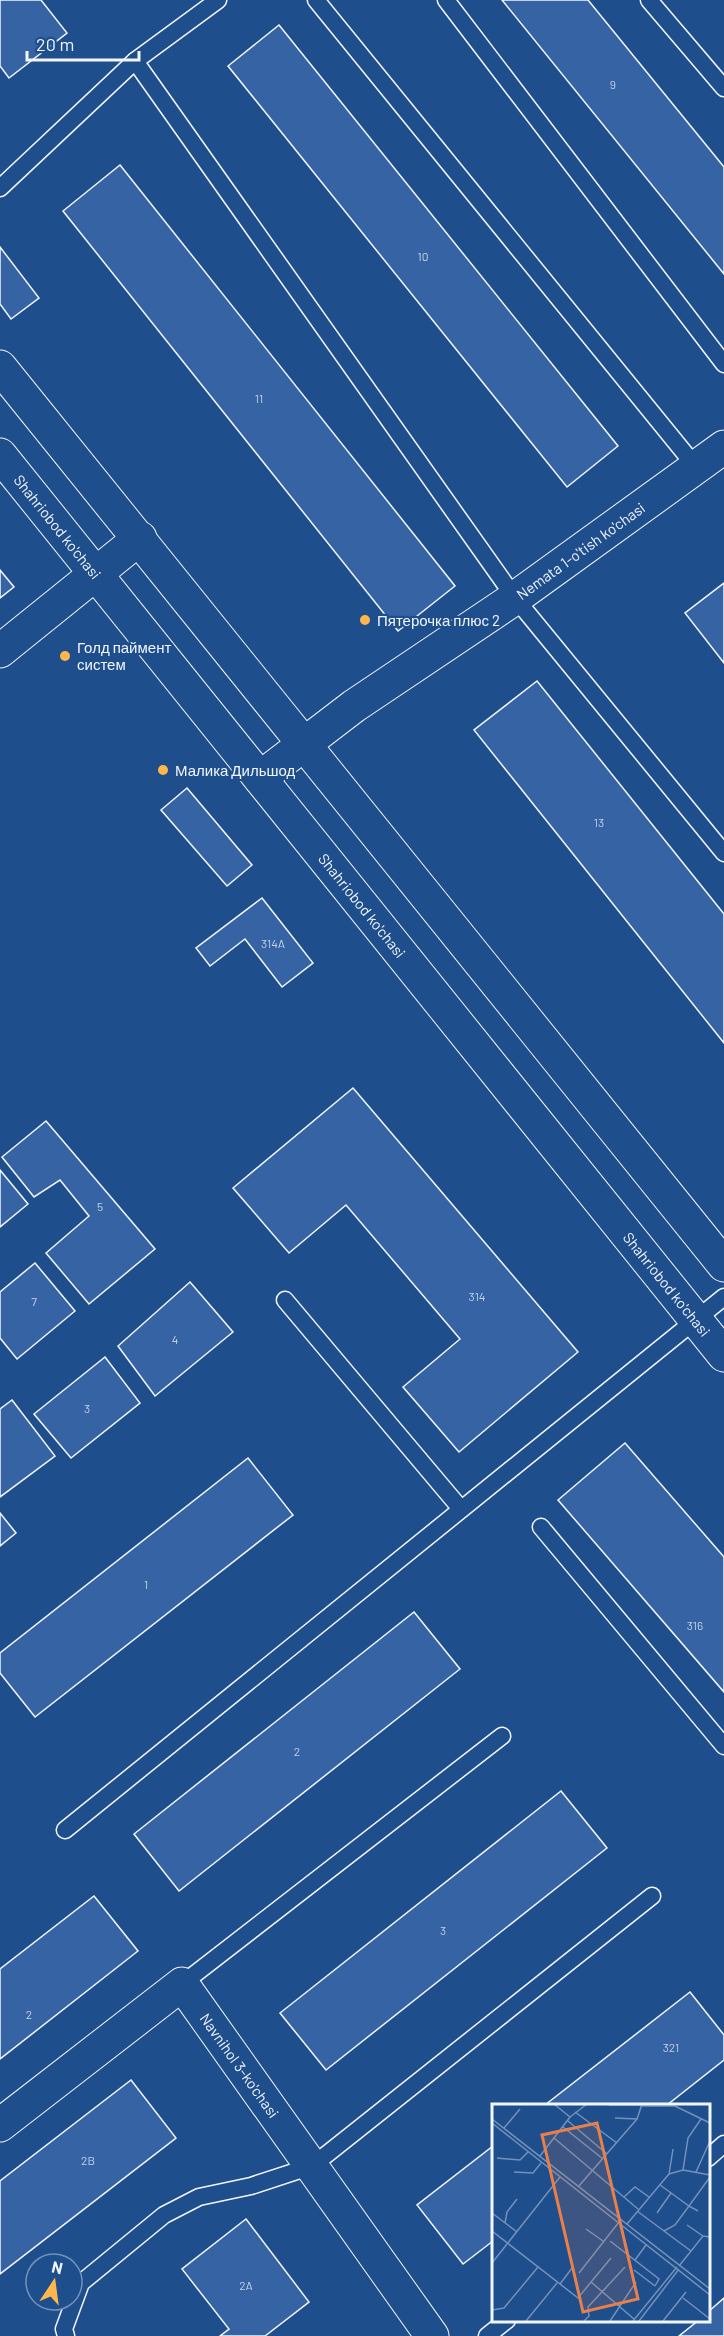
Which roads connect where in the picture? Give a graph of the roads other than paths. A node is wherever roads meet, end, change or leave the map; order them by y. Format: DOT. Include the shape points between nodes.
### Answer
graph roads {
  1 [pos="218,0"];
  2 [pos="316,0"];
  3 [pos="446,0"];
  4 [pos="649,0"];
  5 [pos="135,61"];
  6 [pos="724,88"];
  7 [pos="0,188"];
  8 [pos="724,364"];
  9 [pos="0,367"];
  10 [pos="724,447"];
  11 [pos="0,455"];
  12 [pos="696,467"];
  13 [pos="140,538"];
  14 [pos="96,574"];
  15 [pos="515,598"];
  16 [pos="0,651"];
  17 [pos="305,743"];
  18 [pos="260,778"];
  19 [pos="724,853"];
  20 [pos="724,1265"];
  21 [pos="724,1297"];
  22 [pos="285,1299"];
  23 [pos="695,1320"];
  24 [pos="724,1355"];
  25 [pos="461,1509"];
  26 [pos="541,1527"];
  27 [pos="502,1736"];
  28 [pos="724,1746"];
  29 [pos="65,1830"];
  30 [pos="652,1896"];
  31 [pos="182,1984"];
  32 [pos="0,2125"];
  33 [pos="724,2144"];
  34 [pos="709,2157"];
  35 [pos="312,2166"];
  36 [pos="505,2321"];
  37 [pos="66,2336"];
  38 [pos="432,2336"];
  39 [pos="487,2336"];
  1 -- 5 [label="lane"];
  2 -- 12 [label="lane"];
  3 -- 8 [label="lane"];
  4 -- 6 [label="lane"];
  5 -- 7 [label="lane"];
  5 -- 15 [label="lane"];
  9 -- 13 [label="main road"];
  10 -- 12 [label="main road, Nemata 1-o'tish ko'chasi"];
  11 -- 14 [label="main road, Shahriobod ko'chasi"];
  12 -- 15 [label="main road, Nemata 1-o'tish ko'chasi"];
  13 -- 14 [label="main road"];
  13 -- 17 [label="main road"];
  14 -- 16 [label="main road"];
  14 -- 18 [label="main road, Shahriobod ko'chasi"];
  15 -- 17 [label="main road, Nemata 1-o'tish ko'chasi"];
  15 -- 19 [label="lane"];
  17 -- 18 [label="main road, Nemata 1-o'tish ko'chasi"];
  17 -- 20 [label="main road"];
  18 -- 23 [label="main road, Shahriobod ko'chasi"];
  21 -- 23 [label="lane"];
  22 -- 25 [label="lane"];
  23 -- 24 [label="main road, Shahriobod ko'chasi"];
  23 -- 25 [label="lane"];
  25 -- 29 [label="lane"];
  26 -- 28 [label="lane"];
  27 -- 31 [label="lane"];
  30 -- 35 [label="lane"];
  31 -- 32 [label="main road"];
  31 -- 35 [label="main road, Navnihol 3-ko'chasi"];
  33 -- 34 [label="lane"];
  35 -- 37 [label="lane" via="251,2186 199,2197 164,2215 81,2283 64,2330"];
  35 -- 38 [label="main road, Navnihol 3-ko'chasi"];
  36 -- 39 [label="lane"];
}
